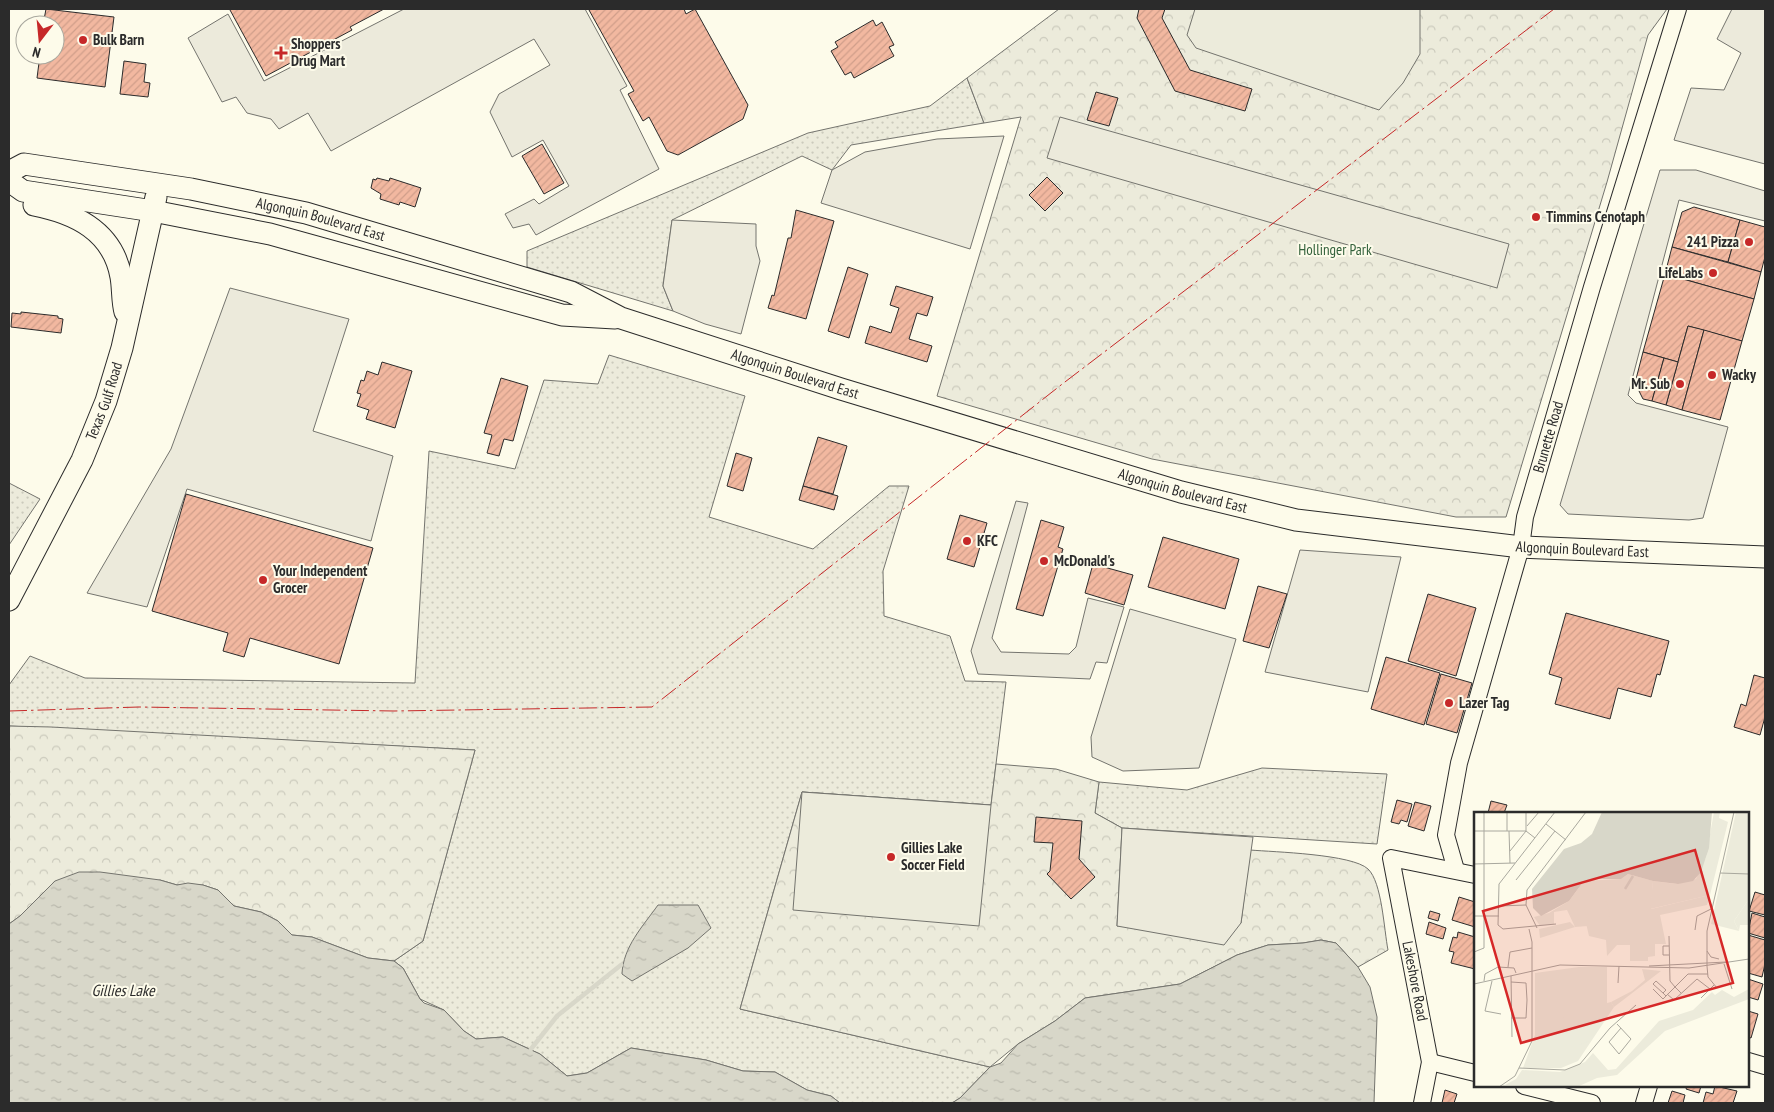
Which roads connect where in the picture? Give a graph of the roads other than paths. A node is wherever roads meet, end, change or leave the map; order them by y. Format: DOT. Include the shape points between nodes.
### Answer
graph roads {
  1 [pos="1678,9"];
  2 [pos="9,172"];
  3 [pos="9,180"];
  4 [pos="158,185"];
  5 [pos="9,199"];
  6 [pos="153,211"];
  7 [pos="621,318"];
  8 [pos="128,322"];
  9 [pos="1521,547"];
  10 [pos="1765,557"];
  11 [pos="9,600"];
  12 [pos="1456,870"];
  13 [pos="1474,875"];
  14 [pos="1749,1061"];
  15 [pos="1430,1062"];
  16 [pos="1765,1066"];
  17 [pos="1474,1073"];
  18 [pos="1528,1087"];
  19 [pos="1649,1087"];
  20 [pos="1422,1103"];
  21 [pos="1592,1103"];
  22 [pos="1644,1103"];
  1 -- 9 [label="street, Brunette Road" via="1589,296 1525,517"];
  2 -- 4 [label="main road, Algonquin Boulevard East" via="24,164"];
  3 -- 6 [label="main road, Algonquin Boulevard East" via="23,191"];
  4 -- 6 [label="main road, Texas Gulf Road"];
  4 -- 7 [label="main road, Algonquin Boulevard East" via="306,213 571,292"];
  5 -- 8 [label="main road" via="76,217 108,244 121,276"];
  6 -- 7 [label="main road, Algonquin Boulevard East" via="270,234 562,315"];
  6 -- 8 [label="main road, Texas Gulf Road"];
  7 -- 9 [label="main road, Algonquin Boulevard East" via="834,387 1181,492 1296,520"];
  8 -- 11 [label="main road, Texas Gulf Road" via="106,401 82,460"];
  9 -- 10 [label="main road, Algonquin Boulevard East"];
  9 -- 12 [label="street, Brunette Road" via="1459,763 1446,835"];
  12 -- 13 [label="street"];
  12 -- 15 [label="street, Lakeshore Road" via="1391,858"];
  14 -- 16 [label="street"];
  15 -- 17 [label="street"];
  15 -- 20 [label="street, Lakeshore Road"];
  18 -- 21 [label="street"];
  19 -- 22 [label="street"];
}
